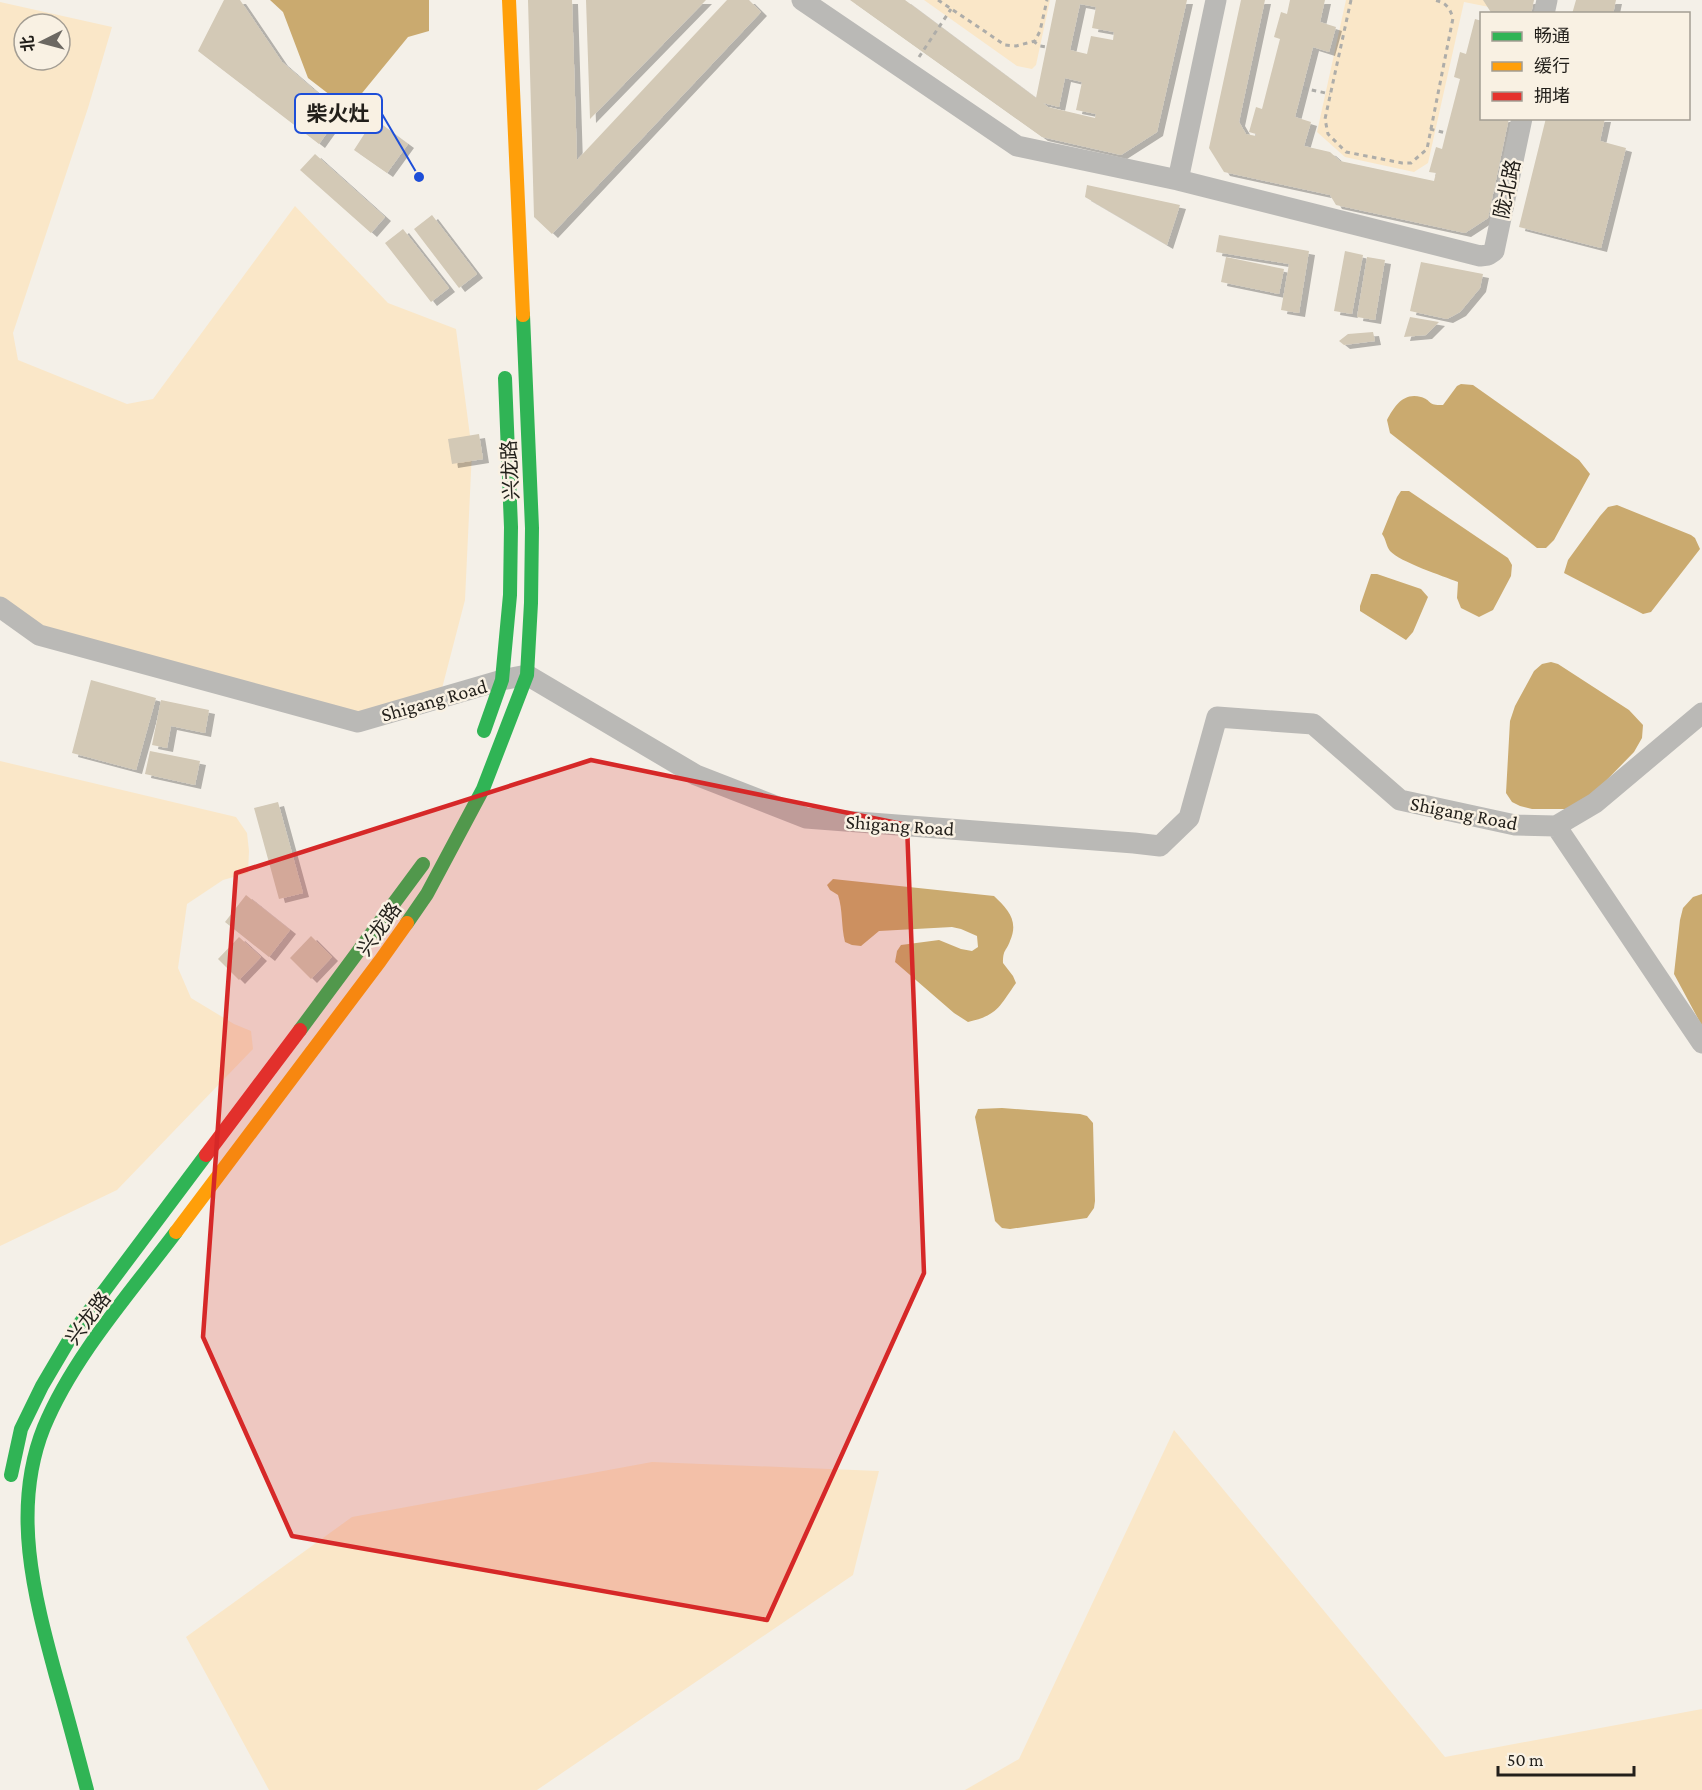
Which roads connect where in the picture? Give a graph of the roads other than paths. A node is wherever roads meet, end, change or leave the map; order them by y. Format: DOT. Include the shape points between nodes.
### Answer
graph roads {
  1 [pos="509,0"];
  2 [pos="802,0"];
  3 [pos="1216,0"];
  4 [pos="1522,120"];
  5 [pos="1178,180"];
  6 [pos="504,359"];
  7 [pos="0,607"];
  8 [pos="527,675"];
  9 [pos="502,681"];
  10 [pos="1702,713"];
  11 [pos="480,743"];
  12 [pos="1556,826"];
  13 [pos="430,851"];
  14 [pos="1702,1043"];
  15 [pos="8,1490"];
  16 [pos="87,1790"];
  1 -- 8 [label="main road, 兴龙路" via="532,528"];
  2 -- 5 [label="street" via="1017,146"];
  3 -- 5 [label="street"];
  4 -- 5 [label="street, 陇北路" via="1494,251 1488,255"];
  6 -- 9 [label="main road, 兴龙路" via="511,527"];
  7 -- 9 [label="street, Shigang Road" via="39,635 358,722"];
  8 -- 9 [label="street, Shigang Road"];
  8 -- 12 [label="street, Shigang Road" via="696,775 806,818 1160,846 1189,818 1217,717 1312,724 1400,800 1515,825"];
  8 -- 16 [label="main road, 兴龙路" via="483,789 427,894 81,1358 49,1414 28,1491 30,1570"];
  9 -- 11 [label="main road, 兴龙路"];
  10 -- 12 [label="street" via="1595,804"];
  12 -- 14 [label="street"];
  13 -- 15 [label="main road, 兴龙路" via="361,950 75,1329 21,1429"];
}
